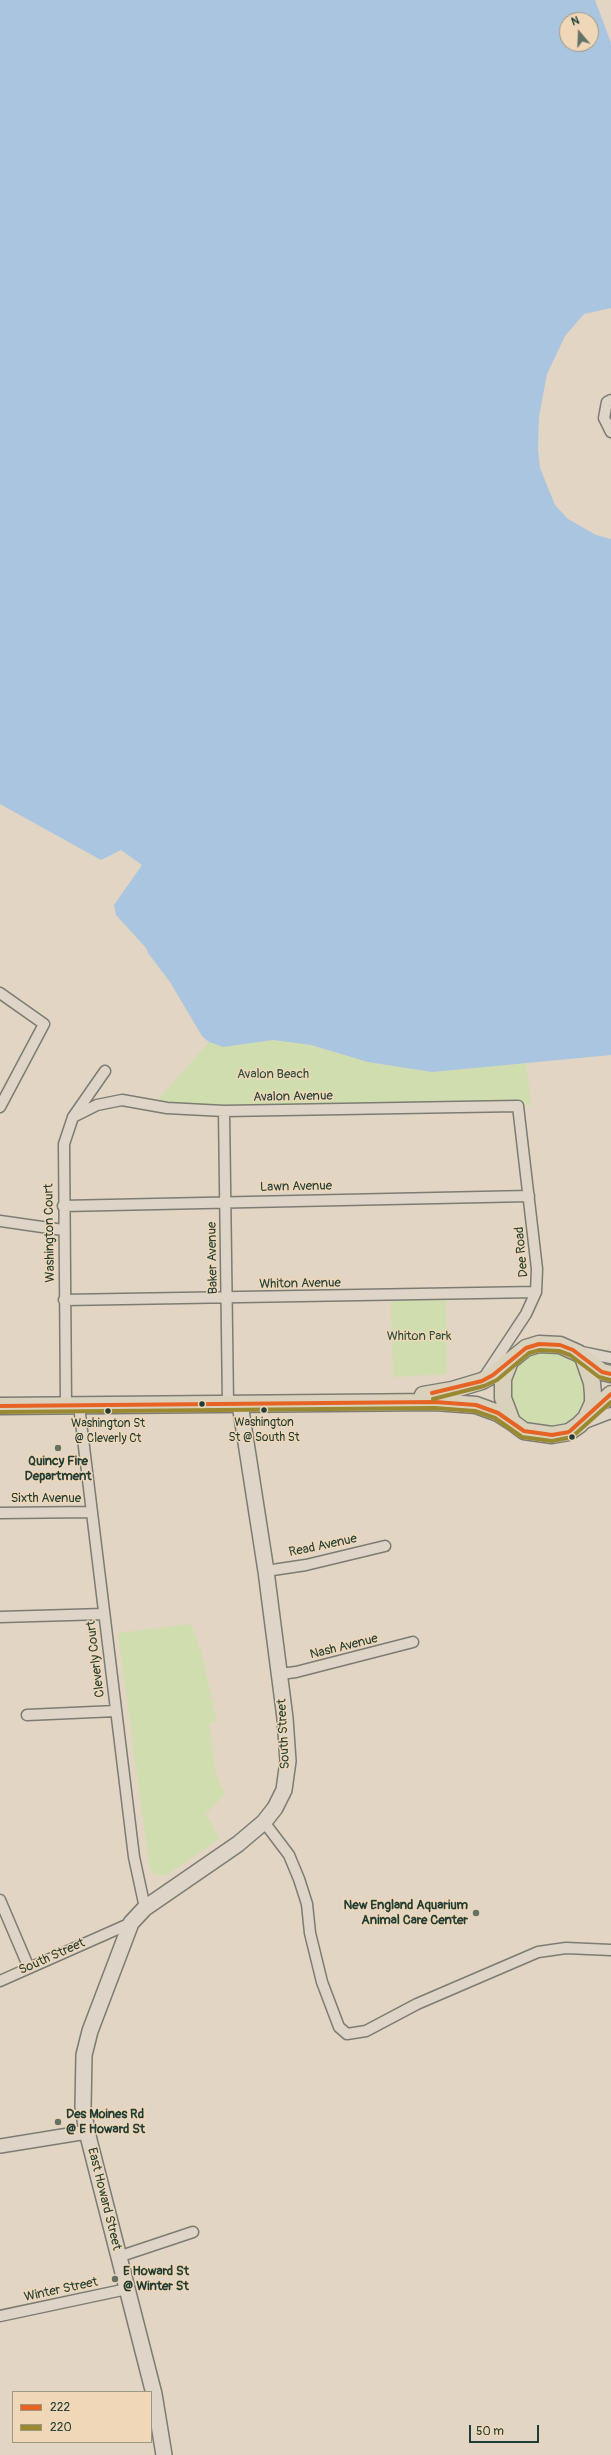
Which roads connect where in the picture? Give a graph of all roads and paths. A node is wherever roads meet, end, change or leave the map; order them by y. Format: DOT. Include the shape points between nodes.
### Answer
graph roads {
  1 [pos="611,400"];
  2 [pos="611,432"];
  3 [pos="0,993"];
  4 [pos="105,1071"];
  5 [pos="0,1106"];
  6 [pos="518,1106"];
  7 [pos="224,1111"];
  8 [pos="73,1117"];
  9 [pos="529,1196"];
  10 [pos="226,1201"];
  11 [pos="63,1206"];
  12 [pos="0,1221"];
  13 [pos="63,1230"];
  14 [pos="536,1292"];
  15 [pos="227,1298"];
  16 [pos="64,1300"];
  17 [pos="578,1353"];
  18 [pos="611,1358"];
  19 [pos="510,1361"];
  20 [pos="611,1374"];
  21 [pos="482,1380"];
  22 [pos="611,1394"];
  23 [pos="384,1401"];
  24 [pos="234,1404"];
  25 [pos="0,1406"];
  26 [pos="72,1406"];
  27 [pos="611,1413"];
  28 [pos="583,1421"];
  29 [pos="512,1422"];
  30 [pos="92,1512"];
  31 [pos="0,1513"];
  32 [pos="384,1546"];
  33 [pos="266,1571"];
  34 [pos="104,1614"];
  35 [pos="0,1617"];
  36 [pos="413,1642"];
  37 [pos="280,1674"];
  38 [pos="116,1711"];
  39 [pos="27,1715"];
  40 [pos="264,1822"];
  41 [pos="0,1901"];
  42 [pos="144,1908"];
  43 [pos="131,1923"];
  44 [pos="611,1950"];
  45 [pos="29,1968"];
  46 [pos="0,1981"];
  47 [pos="87,2132"];
  48 [pos="0,2146"];
  49 [pos="193,2232"];
  50 [pos="118,2257"];
  51 [pos="127,2289"];
  52 [pos="0,2316"];
  53 [pos="164,2455"];
  1 -- 2 [label="street" via="607,402 604,418"];
  3 -- 5 [label="street" via="44,1024"];
  4 -- 8 [label="street, Washington Court"];
  6 -- 7 [label="street, Avalon Avenue"];
  6 -- 9 [label="street, Dee Road"];
  7 -- 8 [label="street, Avalon Avenue" via="167,1108 122,1100 98,1105"];
  7 -- 10 [label="street, Baker Avenue"];
  8 -- 11 [label="street, Washington Court" via="64,1144"];
  9 -- 10 [label="street, Lawn Avenue"];
  9 -- 14 [label="street, Dee Road" via="537,1269"];
  10 -- 11 [label="street, Lawn Avenue"];
  10 -- 15 [label="street, Baker Avenue"];
  11 -- 13 [label="street, Washington Court"];
  12 -- 13 [label="street"];
  13 -- 16 [label="street, Washington Court"];
  14 -- 15 [label="street, Whiton Avenue"];
  14 -- 21 [label="street, Dee Road" via="528,1310"];
  15 -- 16 [label="street, Whiton Avenue"];
  15 -- 24 [label="street, Baker Avenue"];
  16 -- 26 [label="street, Washington Court"];
  17 -- 18 [label="street"];
  17 -- 19 [label="main road" via="560,1344 539,1344 526,1348"];
  17 -- 20 [label="main road" via="602,1372"];
  17 -- 28 [label="main road" via="592,1383 593,1394 593,1403"];
  19 -- 21 [label="main road" via="493,1375"];
  19 -- 29 [label="main road" via="505,1370 502,1388 504,1405"];
  21 -- 23 [label="main road" via="452,1390"];
  22 -- 28 [label="main road"];
  23 -- 24 [label="main road"];
  23 -- 29 [label="main road" via="476,1405 498,1413"];
  24 -- 26 [label="main road"];
  24 -- 33 [label="main road, South Street"];
  25 -- 26 [label="main road"];
  26 -- 30 [label="street, Cleverly Court"];
  27 -- 28 [label="street"];
  28 -- 29 [label="main road" via="569,1432 552,1435 524,1431"];
  30 -- 31 [label="street, Sixth Avenue"];
  30 -- 34 [label="street, Cleverly Court"];
  32 -- 33 [label="street, Read Avenue" via="306,1565"];
  33 -- 37 [label="main road, South Street"];
  34 -- 35 [label="street"];
  34 -- 38 [label="street, Cleverly Court"];
  36 -- 37 [label="street, Nash Avenue"];
  37 -- 40 [label="main road, South Street" via="286,1725 286,1774 284,1790"];
  38 -- 39 [label="street"];
  38 -- 42 [label="street, Cleverly Court" via="134,1857"];
  40 -- 42 [label="main road, South Street" via="238,1844"];
  40 -- 44 [label="street" via="289,1855 299,1879 308,1904 310,1933 322,1982 339,2027 347,2034 366,2031 417,2004 538,1952 566,1948"];
  41 -- 45 [label="street"];
  42 -- 43 [label="main road, South Street"];
  43 -- 45 [label="street, South Street"];
  43 -- 47 [label="main road, East Howard Street" via="93,2023 84,2055 83,2107"];
  45 -- 46 [label="street, South Street"];
  47 -- 48 [label="street"];
  47 -- 50 [label="main road, East Howard Street"];
  49 -- 50 [label="street"];
  50 -- 51 [label="main road, East Howard Street"];
  51 -- 52 [label="street, Winter Street"];
  51 -- 53 [label="main road, East Howard Street" via="154,2394"];
}
